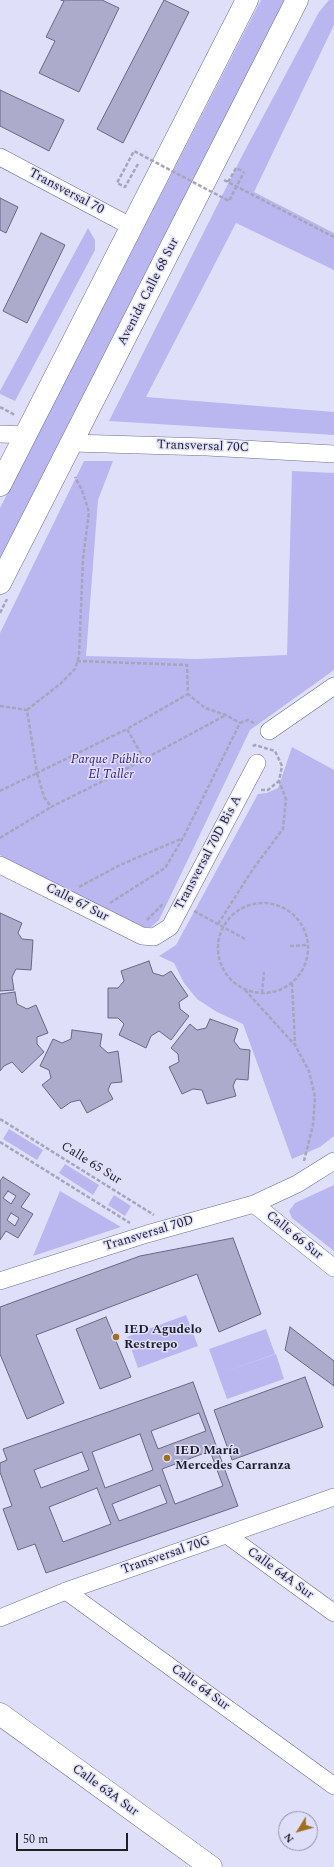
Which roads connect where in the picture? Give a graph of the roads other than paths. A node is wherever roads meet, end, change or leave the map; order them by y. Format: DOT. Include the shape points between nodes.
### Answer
graph roads {
  1 [pos="247,0"];
  2 [pos="297,0"];
  3 [pos="0,157"];
  4 [pos="132,227"];
  5 [pos="0,434"];
  6 [pos="26,434"];
  7 [pos="72,443"];
  8 [pos="334,454"];
  9 [pos="0,485"];
  10 [pos="0,583"];
  11 [pos="334,686"];
  12 [pos="269,731"];
  13 [pos="253,756"];
  14 [pos="0,865"];
  15 [pos="154,937"];
  16 [pos="334,1161"];
  17 [pos="254,1204"];
  18 [pos="334,1268"];
  19 [pos="0,1281"];
  20 [pos="334,1497"];
  21 [pos="227,1535"];
  22 [pos="66,1591"];
  23 [pos="334,1613"];
  24 [pos="0,1618"];
  25 [pos="0,1714"];
  26 [pos="334,1786"];
  27 [pos="211,1867"];
  1 -- 4 [label="main road"];
  2 -- 7 [label="main road, Avenida Calle 68 Sur" via="219,177"];
  3 -- 4 [label="street, Transversal 70"];
  4 -- 6 [label="main road"];
  5 -- 6 [label="street"];
  6 -- 9 [label="main road"];
  7 -- 8 [label="street, Transversal 70C"];
  7 -- 10 [label="main road, Avenida Calle 68 Sur"];
  11 -- 12 [label="street"];
  13 -- 15 [label="street, Transversal 70D Bis A" via="175,901 170,928"];
  14 -- 15 [label="street, Calle 67 Sur" via="142,936"];
  16 -- 17 [label="street, Transversal 70D" via="297,1184"];
  17 -- 18 [label="street, Calle 66 Sur"];
  17 -- 19 [label="street, Transversal 70D" via="147,1234"];
  20 -- 21 [label="street, Transversal 70G"];
  21 -- 22 [label="street, Transversal 70G"];
  21 -- 23 [label="street, Calle 64A Sur"];
  22 -- 24 [label="street, Transversal 70G"];
  22 -- 26 [label="street, Calle 64 Sur"];
  25 -- 27 [label="main road, Calle 63A Sur"];
}
